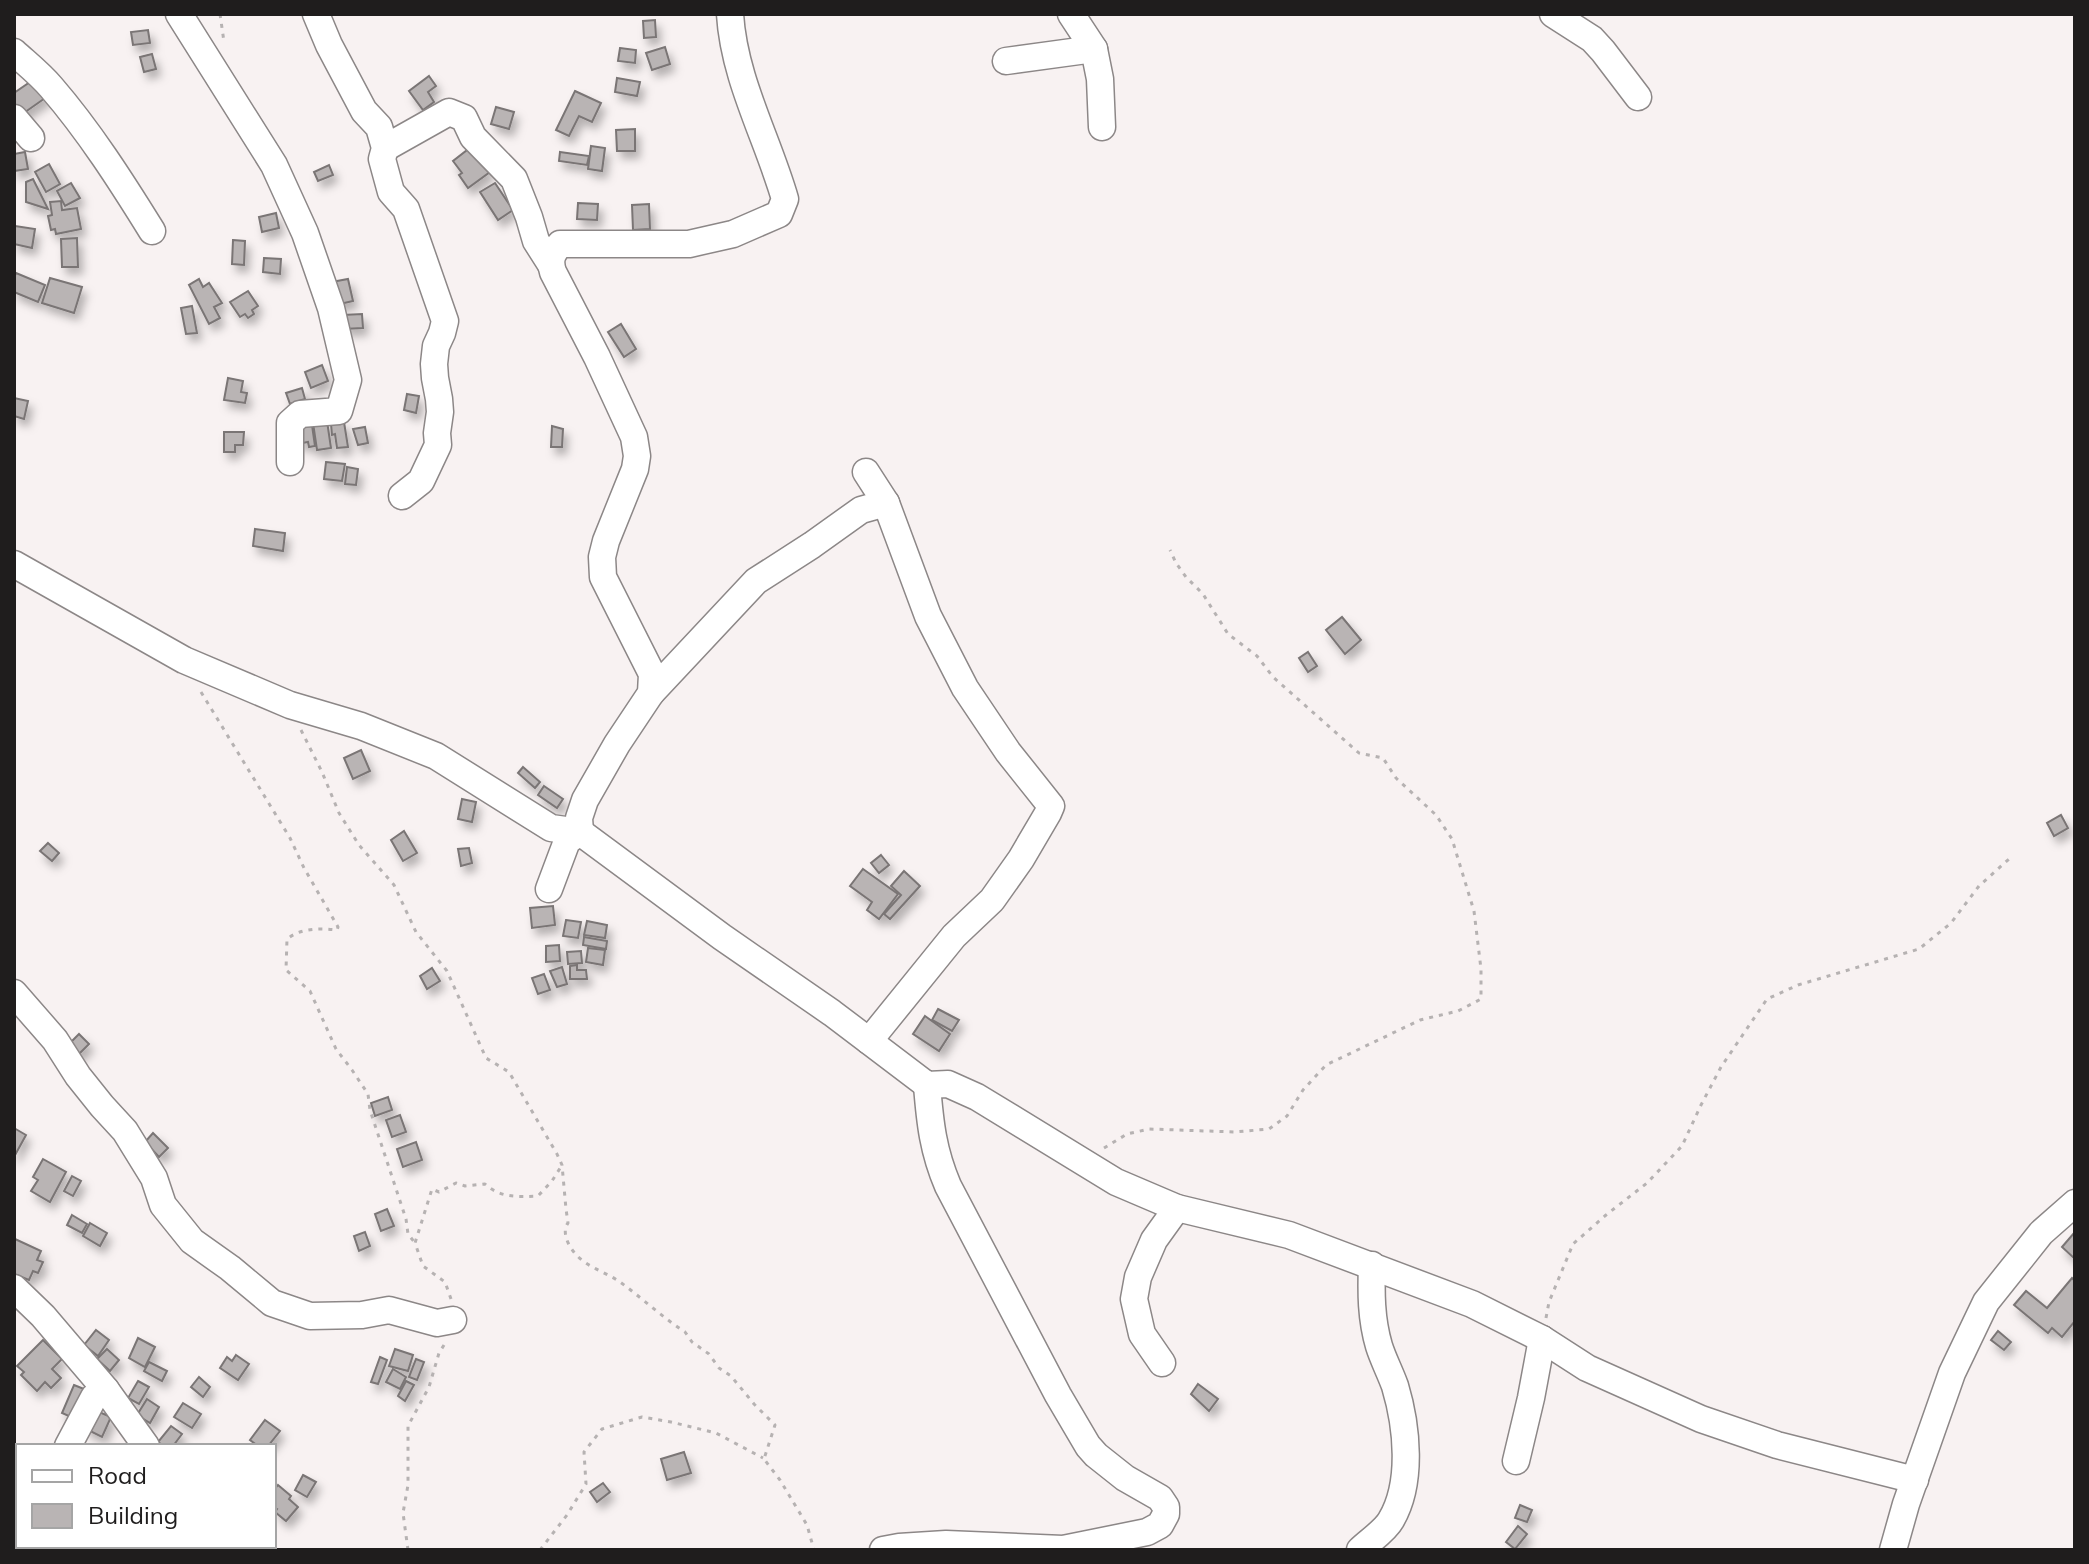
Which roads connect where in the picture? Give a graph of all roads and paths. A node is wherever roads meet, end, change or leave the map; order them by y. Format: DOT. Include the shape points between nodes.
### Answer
graph roads {
  1 [pos="179,14"];
  2 [pos="316,14"];
  3 [pos="730,14"];
  4 [pos="1071,14"];
  5 [pos="1553,14"];
  6 [pos="1094,49"];
  7 [pos="14,52"];
  8 [pos="1006,61"];
  9 [pos="1638,97"];
  10 [pos="14,118"];
  11 [pos="1102,127"];
  12 [pos="31,138"];
  13 [pos="385,148"];
  14 [pos="152,231"];
  15 [pos="550,263"];
  16 [pos="290,462"];
  17 [pos="866,472"];
  18 [pos="402,496"];
  19 [pos="886,503"];
  20 [pos="1170,550"];
  21 [pos="14,564"];
  22 [pos="184,660"];
  23 [pos="651,693"];
  24 [pos="290,705"];
  25 [pos="580,832"];
  26 [pos="2009,859"];
  27 [pos="549,889"];
  28 [pos="14,993"];
  29 [pos="869,1041"];
  30 [pos="927,1085"];
  31 [pos="1084,1161"];
  32 [pos="2075,1203"];
  33 [pos="1177,1208"];
  34 [pos="415,1243"];
  35 [pos="1372,1265"];
  36 [pos="14,1288"];
  37 [pos="453,1320"];
  38 [pos="1542,1339"];
  39 [pos="1162,1363"];
  40 [pos="106,1390"];
  41 [pos="69,1444"];
  42 [pos="145,1444"];
  43 [pos="764,1459"];
  44 [pos="1516,1461"];
  45 [pos="1915,1480"];
  46 [pos="540,1550"];
  47 [pos="814,1550"];
  48 [pos="883,1550"];
  49 [pos="1360,1550"];
  50 [pos="1893,1550"];
  1 -- 16 [label="street" via="274,165 331,308 348,380 339,411 300,414 290,423"];
  2 -- 13 [label="street" via="364,111 379,127"];
  3 -- 15 [label="street" via="743,83 785,199 779,214 733,234 689,244 560,244"];
  4 -- 6 [label="street"];
  5 -- 9 [label="street" via="1592,39"];
  6 -- 8 [label="street"];
  6 -- 11 [label="street"];
  7 -- 14 [label="street" via="77,119"];
  10 -- 12 [label="street"];
  13 -- 15 [label="street" via="449,112 464,118 473,137 514,179 536,241"];
  13 -- 18 [label="street" via="382,159 391,192 406,209 445,321 434,364 438,445 421,481"];
  15 -- 23 [label="street" via="634,437 635,469 606,541 603,577 652,674"];
  17 -- 19 [label="street"];
  19 -- 23 [label="street" via="861,510 756,581"];
  19 -- 29 [label="street" via="928,616 965,688 1051,806 992,900 954,936"];
  20 -- 31 [label="path" via="1228,634 1359,753 1383,758 1396,778 1436,815 1452,839 1474,911 1481,999 1420,1020 1326,1065 1287,1116 1269,1129 1149,1129 1127,1134"];
  21 -- 22 [label="street"];
  22 -- 24 [label="street"];
  22 -- 34 [label="path" via="338,927 295,933 287,939 286,970 310,991 336,1049 368,1094"];
  23 -- 25 [label="street" via="585,800"];
  24 -- 25 [label="street" via="436,756 551,828"];
  24 -- 43 [label="path" via="339,813 394,885 416,932 447,971 486,1058 509,1072 557,1154 568,1215 564,1231 571,1249 685,1332 731,1376 775,1425"];
  25 -- 27 [label="street" via="567,841"];
  25 -- 29 [label="street"];
  26 -- 38 [label="path" via="1979,886 1951,923 1919,949 1767,999 1721,1067 1671,1160 1573,1244 1549,1302"];
  28 -- 37 [label="street" via="125,1131 154,1178 163,1205 192,1241 272,1303 310,1316 389,1310 437,1323"];
  29 -- 30 [label="street"];
  30 -- 31 [label="street" via="948,1084 977,1097"];
  30 -- 48 [label="street" via="937,1159 1058,1395 1096,1455 1160,1498 1166,1514 1147,1532 1063,1549 946,1544"];
  31 -- 33 [label="street" via="1116,1182"];
  32 -- 45 [label="street" via="2041,1233 1986,1302 1952,1373"];
  33 -- 35 [label="street" via="1289,1235"];
  33 -- 39 [label="street" via="1154,1240 1134,1299 1142,1334"];
  35 -- 38 [label="street" via="1472,1304"];
  35 -- 49 [label="street" via="1371,1303 1403,1418 1405,1450 1403,1491 1390,1522"];
  36 -- 40 [label="street"];
  38 -- 44 [label="street"];
  38 -- 45 [label="street" via="1587,1368 1701,1419 1777,1445"];
  40 -- 41 [label="street" via="94,1397"];
  40 -- 42 [label="street"];
  43 -- 46 [label="path" via="716,1433 671,1422 642,1417 602,1429 584,1452 586,1484"];
  43 -- 47 [label="path" via="807,1525"];
  45 -- 50 [label="street"];
}
